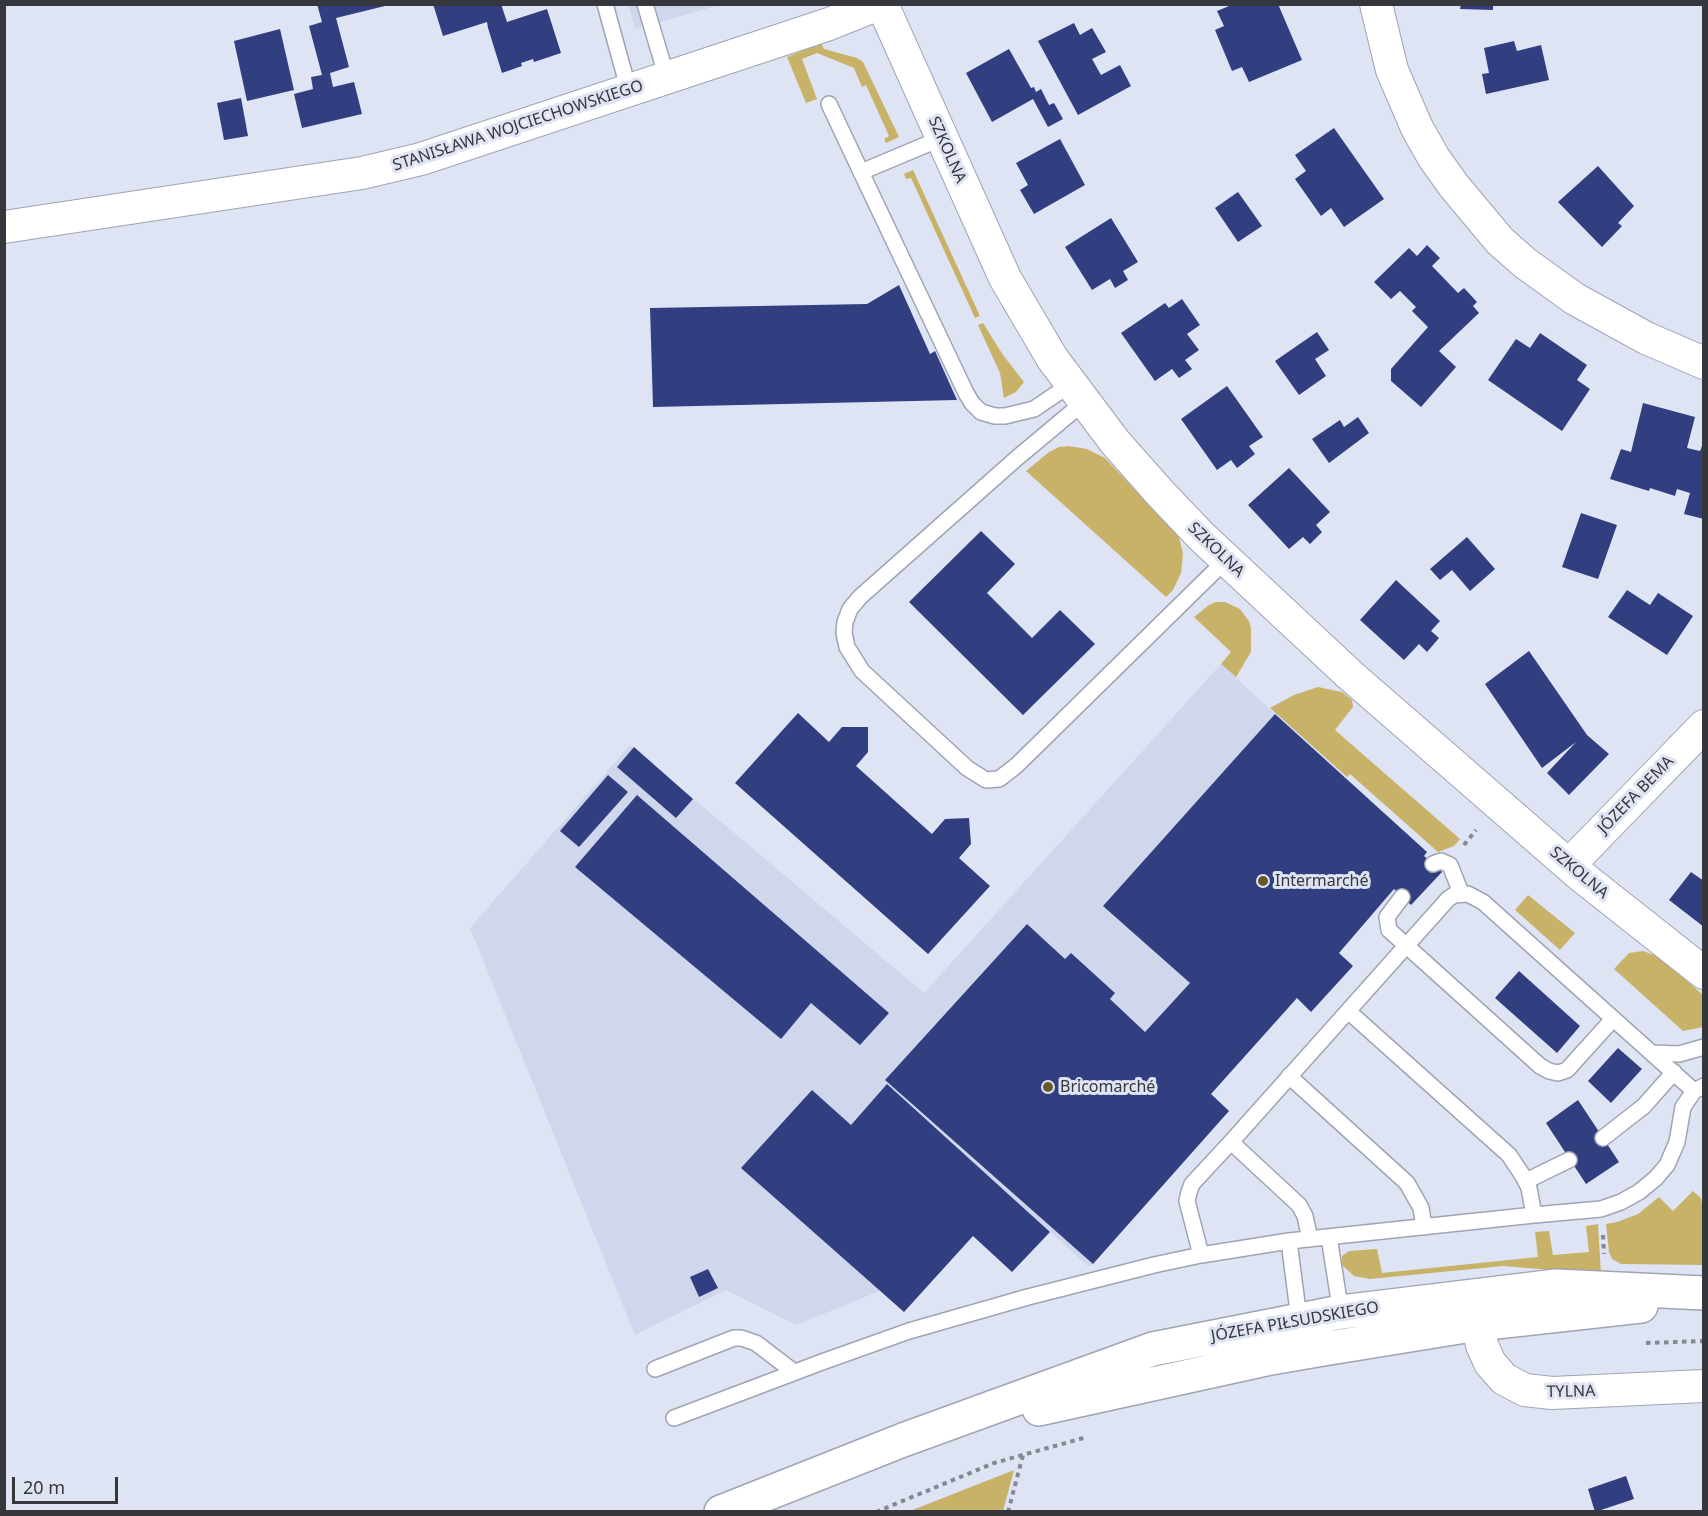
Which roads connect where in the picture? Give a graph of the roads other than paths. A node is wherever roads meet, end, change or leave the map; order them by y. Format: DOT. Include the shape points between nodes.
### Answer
graph roads {
  1 [pos="605,4"];
  2 [pos="645,4"];
  3 [pos="880,4"];
  4 [pos="1376,4"];
  5 [pos="667,78"];
  6 [pos="629,91"];
  7 [pos="829,104"];
  8 [pos="942,138"];
  9 [pos="861,172"];
  10 [pos="4,227"];
  11 [pos="1704,363"];
  12 [pos="1078,393"];
  13 [pos="1226,560"];
  14 [pos="1704,726"];
  15 [pos="1440,864"];
  16 [pos="1569,866"];
  17 [pos="1461,893"];
  18 [pos="1402,897"];
  19 [pos="1407,946"];
  20 [pos="1704,974"];
  21 [pos="1348,1011"];
  22 [pos="1613,1019"];
  23 [pos="1704,1047"];
  24 [pos="1653,1053"];
  25 [pos="1674,1072"];
  26 [pos="1289,1076"];
  27 [pos="1699,1088"];
  28 [pos="1603,1138"];
  29 [pos="1231,1142"];
  30 [pos="1569,1160"];
  31 [pos="1526,1181"];
  32 [pos="1534,1215"];
  33 [pos="1424,1227"];
  34 [pos="1329,1237"];
  35 [pos="1310,1239"];
  36 [pos="1289,1241"];
  37 [pos="1201,1255"];
  38 [pos="1704,1293"];
  39 [pos="1704,1299"];
  40 [pos="1341,1312"];
  41 [pos="1299,1319"];
  42 [pos="1478,1324"];
  43 [pos="1323,1349"];
  44 [pos="655,1370"];
  45 [pos="794,1372"];
  46 [pos="1704,1386"];
  47 [pos="674,1418"];
  48 [pos="903,1440"];
  49 [pos="721,1512"];
  1 -- 6 [label="lane"];
  2 -- 5 [label="lane"];
  3 -- 5 [label="street, STANISŁAWA WOJCIECHOWSKIEGO"];
  3 -- 8 [label="street, SZKOLNA"];
  4 -- 11 [label="street" via="1392,70 1417,128 1454,186 1488,227 1524,264 1575,299 1646,338"];
  5 -- 6 [label="street, STANISŁAWA WOJCIECHOWSKIEGO"];
  6 -- 10 [label="street, STANISŁAWA WOJCIECHOWSKIEGO" via="389,167"];
  7 -- 9 [label="lane"];
  8 -- 9 [label="lane"];
  8 -- 12 [label="street, SZKOLNA" via="1005,278"];
  9 -- 12 [label="lane" via="966,393 977,408 995,416 1022,413"];
  12 -- 13 [label="street, SZKOLNA" via="1161,494"];
  12 -- 13 [label="lane" via="1017,458 850,609 844,633 847,647 862,672 967,768 986,780 999,779"];
  13 -- 16 [label="street, SZKOLNA" via="1350,675"];
  14 -- 16 [label="street, JÓZEFA BEMA"];
  15 -- 17 [label="lane" via="1453,871"];
  16 -- 20 [label="street, SZKOLNA"];
  17 -- 19 [label="lane" via="1448,899"];
  17 -- 22 [label="lane" via="1483,902"];
  18 -- 19 [label="lane" via="1387,917 1387,924"];
  19 -- 21 [label="lane"];
  19 -- 22 [label="lane" via="1549,1071 1567,1070"];
  21 -- 26 [label="lane"];
  21 -- 31 [label="lane" via="1509,1155"];
  22 -- 24 [label="lane"];
  23 -- 24 [label="lane" via="1679,1054"];
  24 -- 25 [label="lane"];
  25 -- 27 [label="lane"];
  25 -- 28 [label="lane" via="1644,1106"];
  26 -- 29 [label="lane"];
  26 -- 33 [label="lane" via="1407,1184 1421,1208"];
  27 -- 32 [label="lane" via="1683,1107 1673,1154 1656,1178 1639,1192 1601,1209"];
  29 -- 35 [label="lane" via="1299,1206"];
  29 -- 37 [label="lane" via="1189,1192 1187,1202"];
  30 -- 31 [label="lane"];
  31 -- 32 [label="lane"];
  32 -- 33 [label="lane"];
  33 -- 34 [label="lane"];
  34 -- 35 [label="lane"];
  34 -- 40 [label="lane"];
  35 -- 36 [label="lane"];
  36 -- 37 [label="lane"];
  36 -- 41 [label="lane"];
  37 -- 45 [label="lane" via="970,1313"];
  38 -- 40 [label="street, JÓZEFA PIŁSUDSKIEGO" via="1556,1286"];
  39 -- 42 [label="street, JÓZEFA PIŁSUDSKIEGO"];
  40 -- 41 [label="street, JÓZEFA PIŁSUDSKIEGO"];
  40 -- 43 [label="lane"];
  41 -- 43 [label="lane"];
  41 -- 48 [label="street, JÓZEFA PIŁSUDSKIEGO" via="1153,1349"];
  42 -- 43 [label="street, JÓZEFA PIŁSUDSKIEGO"];
  42 -- 46 [label="street, TYLNA" via="1490,1363 1504,1379 1525,1390 1552,1393"];
  43 -- 48 [label="street, JÓZEFA PIŁSUDSKIEGO"];
  44 -- 45 [label="lane" via="741,1338 756,1343"];
  45 -- 47 [label="lane"];
  48 -- 49 [label="street, JÓZEFA PIŁSUDSKIEGO"];
}
